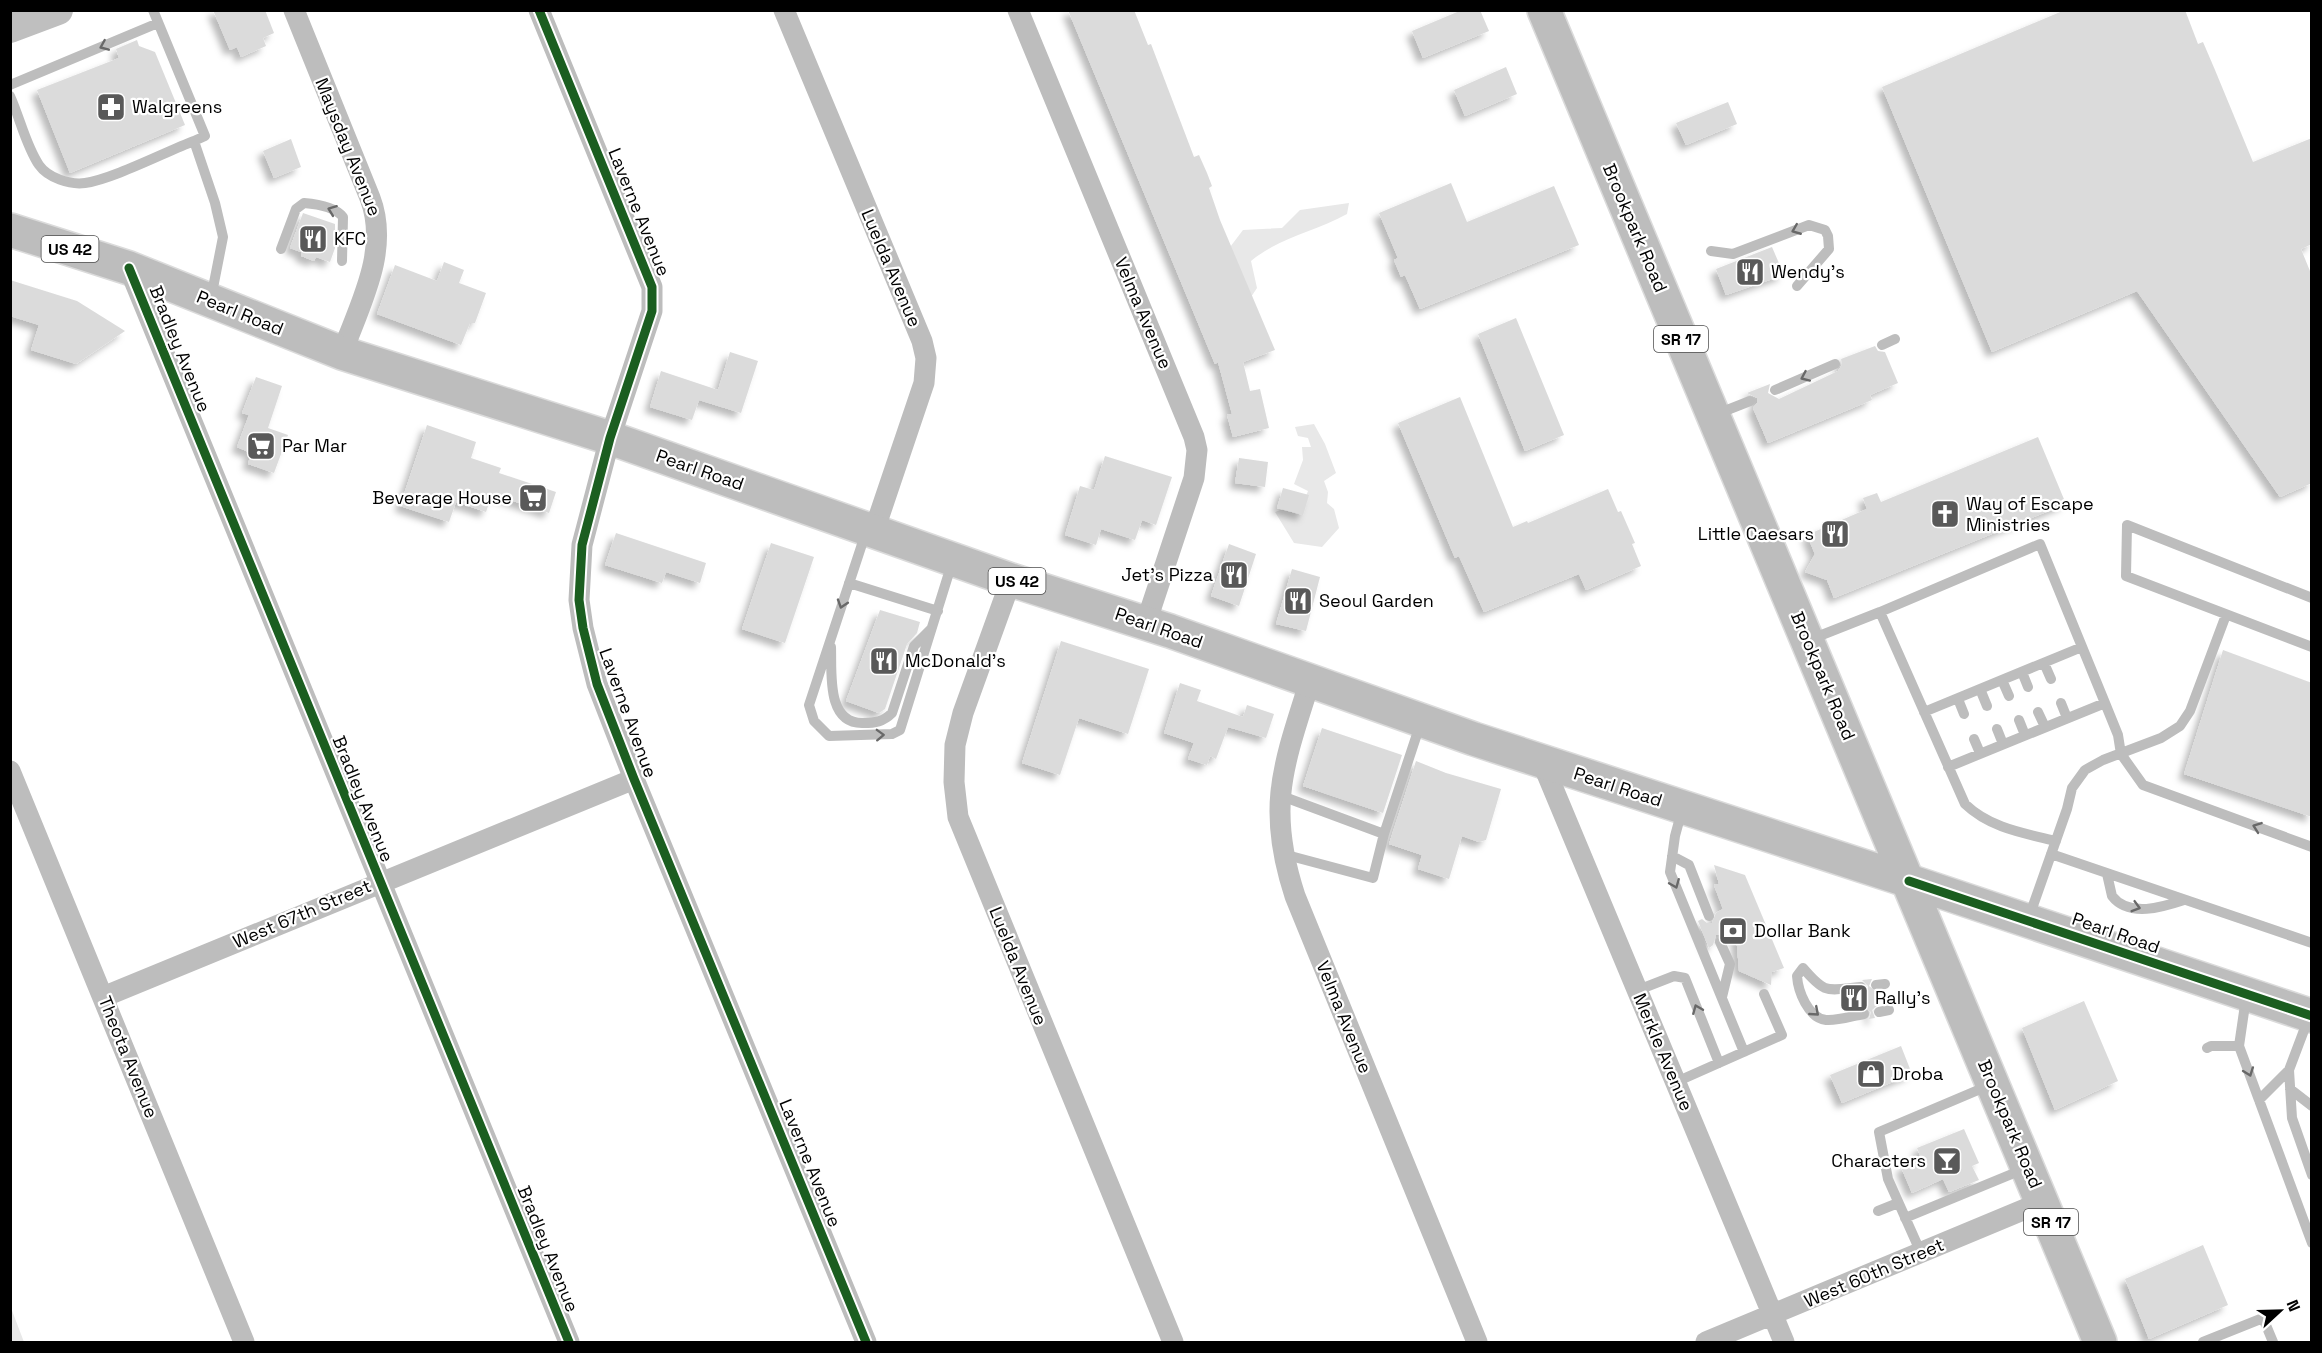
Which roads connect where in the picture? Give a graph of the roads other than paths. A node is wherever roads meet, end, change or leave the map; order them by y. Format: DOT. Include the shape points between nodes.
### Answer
graph roads {
  1 [pos="58,10"];
  2 [pos="153,10"];
  3 [pos="294,10"];
  4 [pos="539,10"];
  5 [pos="784,10"];
  6 [pos="1018,10"];
  7 [pos="1544,10"];
  8 [pos="158,23"];
  9 [pos="10,28"];
  10 [pos="10,85"];
  11 [pos="10,96"];
  12 [pos="194,141"];
  13 [pos="10,230"];
  14 [pos="281,249"];
  15 [pos="1711,251"];
  16 [pos="342,261"];
  17 [pos="129,268"];
  18 [pos="1797,286"];
  19 [pos="210,300"];
  20 [pos="1895,339"];
  21 [pos="1882,345"];
  22 [pos="342,353"];
  23 [pos="1835,364"];
  24 [pos="1775,390"];
  25 [pos="1750,401"];
  26 [pos="1714,415"];
  27 [pos="610,438"];
  28 [pos="870,530"];
  29 [pos="954,559"];
  30 [pos="1011,580"];
  31 [pos="849,583"];
  32 [pos="2312,598"];
  33 [pos="938,611"];
  34 [pos="1880,612"];
  35 [pos="2226,615"];
  36 [pos="1146,623"];
  37 [pos="933,627"];
  38 [pos="830,640"];
  39 [pos="1808,640"];
  40 [pos="2082,647"];
  41 [pos="2312,647"];
  42 [pos="2044,663"];
  43 [pos="2022,672"];
  44 [pos="2051,679"];
  45 [pos="2002,680"];
  46 [pos="1310,681"];
  47 [pos="2028,687"];
  48 [pos="1980,689"];
  49 [pos="2009,696"];
  50 [pos="1958,699"];
  51 [pos="2061,703"];
  52 [pos="2105,703"];
  53 [pos="1987,706"];
  54 [pos="1924,712"];
  55 [pos="2038,712"];
  56 [pos="1964,714"];
  57 [pos="2067,718"];
  58 [pos="2019,720"];
  59 [pos="1421,722"];
  60 [pos="2045,728"];
  61 [pos="1996,729"];
  62 [pos="2025,735"];
  63 [pos="1974,739"];
  64 [pos="2003,744"];
  65 [pos="1980,753"];
  66 [pos="2121,754"];
  67 [pos="1542,762"];
  68 [pos="1948,767"];
  69 [pos="10,771"];
  70 [pos="634,779"];
  71 [pos="1279,795"];
  72 [pos="1683,807"];
  73 [pos="1384,834"];
  74 [pos="2056,841"];
  75 [pos="2312,847"];
  76 [pos="1283,854"];
  77 [pos="2051,854"];
  78 [pos="1672,855"];
  79 [pos="2107,873"];
  80 [pos="1909,881"];
  81 [pos="379,882"];
  82 [pos="2184,900"];
  83 [pos="1709,916"];
  84 [pos="2027,921"];
  85 [pos="1720,942"];
  86 [pos="2312,943"];
  87 [pos="1861,987"];
  88 [pos="1638,990"];
  89 [pos="1764,994"];
  90 [pos="2247,994"];
  91 [pos="103,997"];
  92 [pos="1722,997"];
  93 [pos="1864,1014"];
  94 [pos="2311,1014"];
  95 [pos="2239,1046"];
  96 [pos="2207,1048"];
  97 [pos="1744,1052"];
  98 [pos="1719,1063"];
  99 [pos="2289,1070"];
  100 [pos="1676,1082"];
  101 [pos="1993,1083"];
  102 [pos="2290,1089"];
  103 [pos="2259,1100"];
  104 [pos="2312,1106"];
  105 [pos="2028,1167"];
  106 [pos="2312,1175"];
  107 [pos="2042,1202"];
  108 [pos="1898,1203"];
  109 [pos="1878,1211"];
  110 [pos="1905,1218"];
  111 [pos="2312,1243"];
  112 [pos="1921,1253"];
  113 [pos="1773,1316"];
  114 [pos="244,1342"];
  115 [pos="569,1342"];
  116 [pos="866,1342"];
  117 [pos="1173,1342"];
  118 [pos="1477,1342"];
  119 [pos="1706,1342"];
  120 [pos="1784,1342"];
  121 [pos="2100,1342"];
  122 [pos="2204,1342"];
  123 [pos="2273,1342"];
  1 -- 9 [label="main road"];
  2 -- 8 [label="lane"];
  3 -- 22 [label="street, Maysday Avenue" via="378,224 374,263"];
  4 -- 27 [label="street, Laverne Avenue" via="652,287 652,311"];
  5 -- 28 [label="street, Luelda Avenue" via="926,358 924,383"];
  6 -- 36 [label="street, Velma Avenue" via="1197,450 1194,478"];
  7 -- 26 [label="main road, Brookpark Road / SR 17"];
  8 -- 10 [label="lane, one-way"];
  8 -- 12 [label="lane" via="205,136"];
  11 -- 12 [label="lane" via="38,163 59,179 70,182 85,183"];
  12 -- 19 [label="lane" via="223,237"];
  13 -- 17 [label="main road, Pearl Road / US 42"];
  16 -- 14 [label="lane, one-way" via="344,217 333,209 312,204 304,203 296,209"];
  18 -- 15 [label="lane, one-way" via="1829,249 1828,236 1819,227 1809,225 1733,254"];
  17 -- 19 [label="main road, Pearl Road / US 42"];
  17 -- 81 [label="street, Bradley Avenue"];
  19 -- 22 [label="main road, Pearl Road / US 42"];
  20 -- 21 [label="lane"];
  22 -- 27 [label="main road, Pearl Road / US 42"];
  23 -- 24 [label="lane, one-way"];
  25 -- 26 [label="lane"];
  26 -- 39 [label="main road, Brookpark Road / SR 17"];
  27 -- 28 [label="main road, Pearl Road / US 42"];
  27 -- 70 [label="street, Laverne Avenue" via="582,545 579,600 597,684"];
  28 -- 29 [label="main road, Pearl Road / US 42"];
  28 -- 31 [label="lane"];
  29 -- 30 [label="main road, Pearl Road / US 42"];
  29 -- 33 [label="lane"];
  30 -- 36 [label="main road, Pearl Road / US 42"];
  30 -- 117 [label="street, Luelda Avenue" via="963,714 956,745 954,782 958,817"];
  31 -- 33 [label="lane"];
  31 -- 38 [label="lane, one-way"];
  32 -- 35 [label="lane" via="2127,525 2126,576"];
  33 -- 37 [label="lane"];
  34 -- 39 [label="lane"];
  34 -- 40 [label="lane" via="2040,543"];
  34 -- 54 [label="lane"];
  35 -- 41 [label="lane"];
  35 -- 66 [label="lane" via="2190,711 2180,726"];
  36 -- 46 [label="main road, Pearl Road / US 42"];
  37 -- 38 [label="lane" via="914,646 892,713 876,723 846,720 837,710"];
  38 -- 37 [label="lane, one-way" via="809,705 814,721 829,736 892,734 900,730 904,721"];
  39 -- 80 [label="main road, Brookpark Road / SR 17"];
  40 -- 42 [label="lane"];
  40 -- 52 [label="lane"];
  42 -- 43 [label="lane"];
  42 -- 44 [label="lane"];
  43 -- 45 [label="lane"];
  43 -- 47 [label="lane"];
  45 -- 48 [label="lane"];
  45 -- 49 [label="lane"];
  46 -- 59 [label="main road, Pearl Road / US 42"];
  46 -- 71 [label="street, Velma Avenue"];
  48 -- 50 [label="lane"];
  48 -- 53 [label="lane"];
  50 -- 54 [label="lane"];
  50 -- 56 [label="lane"];
  51 -- 57 [label="lane"];
  52 -- 57 [label="lane"];
  52 -- 66 [label="lane"];
  54 -- 68 [label="lane"];
  55 -- 60 [label="lane"];
  57 -- 60 [label="lane"];
  58 -- 62 [label="lane"];
  59 -- 67 [label="main road, Pearl Road / US 42"];
  59 -- 73 [label="lane"];
  60 -- 62 [label="lane"];
  61 -- 64 [label="lane"];
  62 -- 64 [label="lane"];
  63 -- 65 [label="lane"];
  64 -- 65 [label="lane"];
  65 -- 68 [label="lane"];
  66 -- 74 [label="lane" via="2085,770 2072,788"];
  75 -- 66 [label="lane, one-way" via="2143,785"];
  67 -- 72 [label="main road, Pearl Road / US 42"];
  67 -- 88 [label="street, Merkle Avenue"];
  68 -- 74 [label="lane" via="1965,804 1977,816 1997,826"];
  69 -- 91 [label="street, Theota Avenue"];
  70 -- 81 [label="street, West 67th Street"];
  70 -- 116 [label="street, Laverne Avenue"];
  71 -- 73 [label="lane"];
  71 -- 76 [label="street, Velma Avenue"];
  72 -- 78 [label="lane"];
  72 -- 80 [label="main road, Pearl Road / US 42"];
  73 -- 76 [label="lane" via="1373,878"];
  74 -- 77 [label="lane"];
  76 -- 118 [label="street, Velma Avenue" via="1295,896"];
  77 -- 79 [label="lane"];
  77 -- 84 [label="lane"];
  78 -- 83 [label="lane" via="1689,865"];
  78 -- 92 [label="lane, one-way" via="1670,872"];
  79 -- 82 [label="lane"];
  79 -- 82 [label="lane, one-way" via="2115,900 2151,909"];
  80 -- 84 [label="main road, Pearl Road / US 42"];
  80 -- 101 [label="main road, Brookpark Road / SR 17"];
  81 -- 91 [label="street, West 67th Street"];
  81 -- 115 [label="street, Bradley Avenue"];
  82 -- 86 [label="lane"];
  84 -- 90 [label="main road, Pearl Road / US 42"];
  85 -- 92 [label="lane" via="1730,964"];
  87 -- 93 [label="lane, one-way" via="1826,990 1803,968 1797,975 1807,1005 1815,1015 1828,1020"];
  98 -- 88 [label="lane, one-way" via="1686,978 1674,976"];
  88 -- 100 [label="street, Merkle Avenue"];
  89 -- 97 [label="lane" via="1782,1035"];
  90 -- 94 [label="main road, Pearl Road / US 42"];
  90 -- 95 [label="lane"];
  91 -- 114 [label="street, Theota Avenue"];
  92 -- 97 [label="lane"];
  94 -- 99 [label="lane"];
  95 -- 96 [label="lane"];
  95 -- 103 [label="lane, one-way"];
  97 -- 98 [label="lane"];
  98 -- 100 [label="lane"];
  99 -- 102 [label="lane"];
  99 -- 103 [label="lane"];
  100 -- 113 [label="street, Merkle Avenue"];
  101 -- 105 [label="main road, Brookpark Road / SR 17"];
  101 -- 108 [label="lane" via="1879,1132 1888,1179"];
  102 -- 104 [label="lane"];
  102 -- 106 [label="lane" via="2292,1118"];
  103 -- 111 [label="lane"];
  105 -- 107 [label="main road, Brookpark Road / SR 17"];
  105 -- 110 [label="lane"];
  107 -- 112 [label="street, West 60th Street"];
  107 -- 121 [label="main road, Brookpark Road / SR 17"];
  108 -- 109 [label="lane"];
  108 -- 110 [label="lane"];
  110 -- 112 [label="lane"];
  112 -- 113 [label="street, West 60th Street"];
  113 -- 119 [label="street, West 60th Street"];
  113 -- 120 [label="street, Merkle Avenue"];
  122 -- 123 [label="lane" via="2263,1318"];
}
